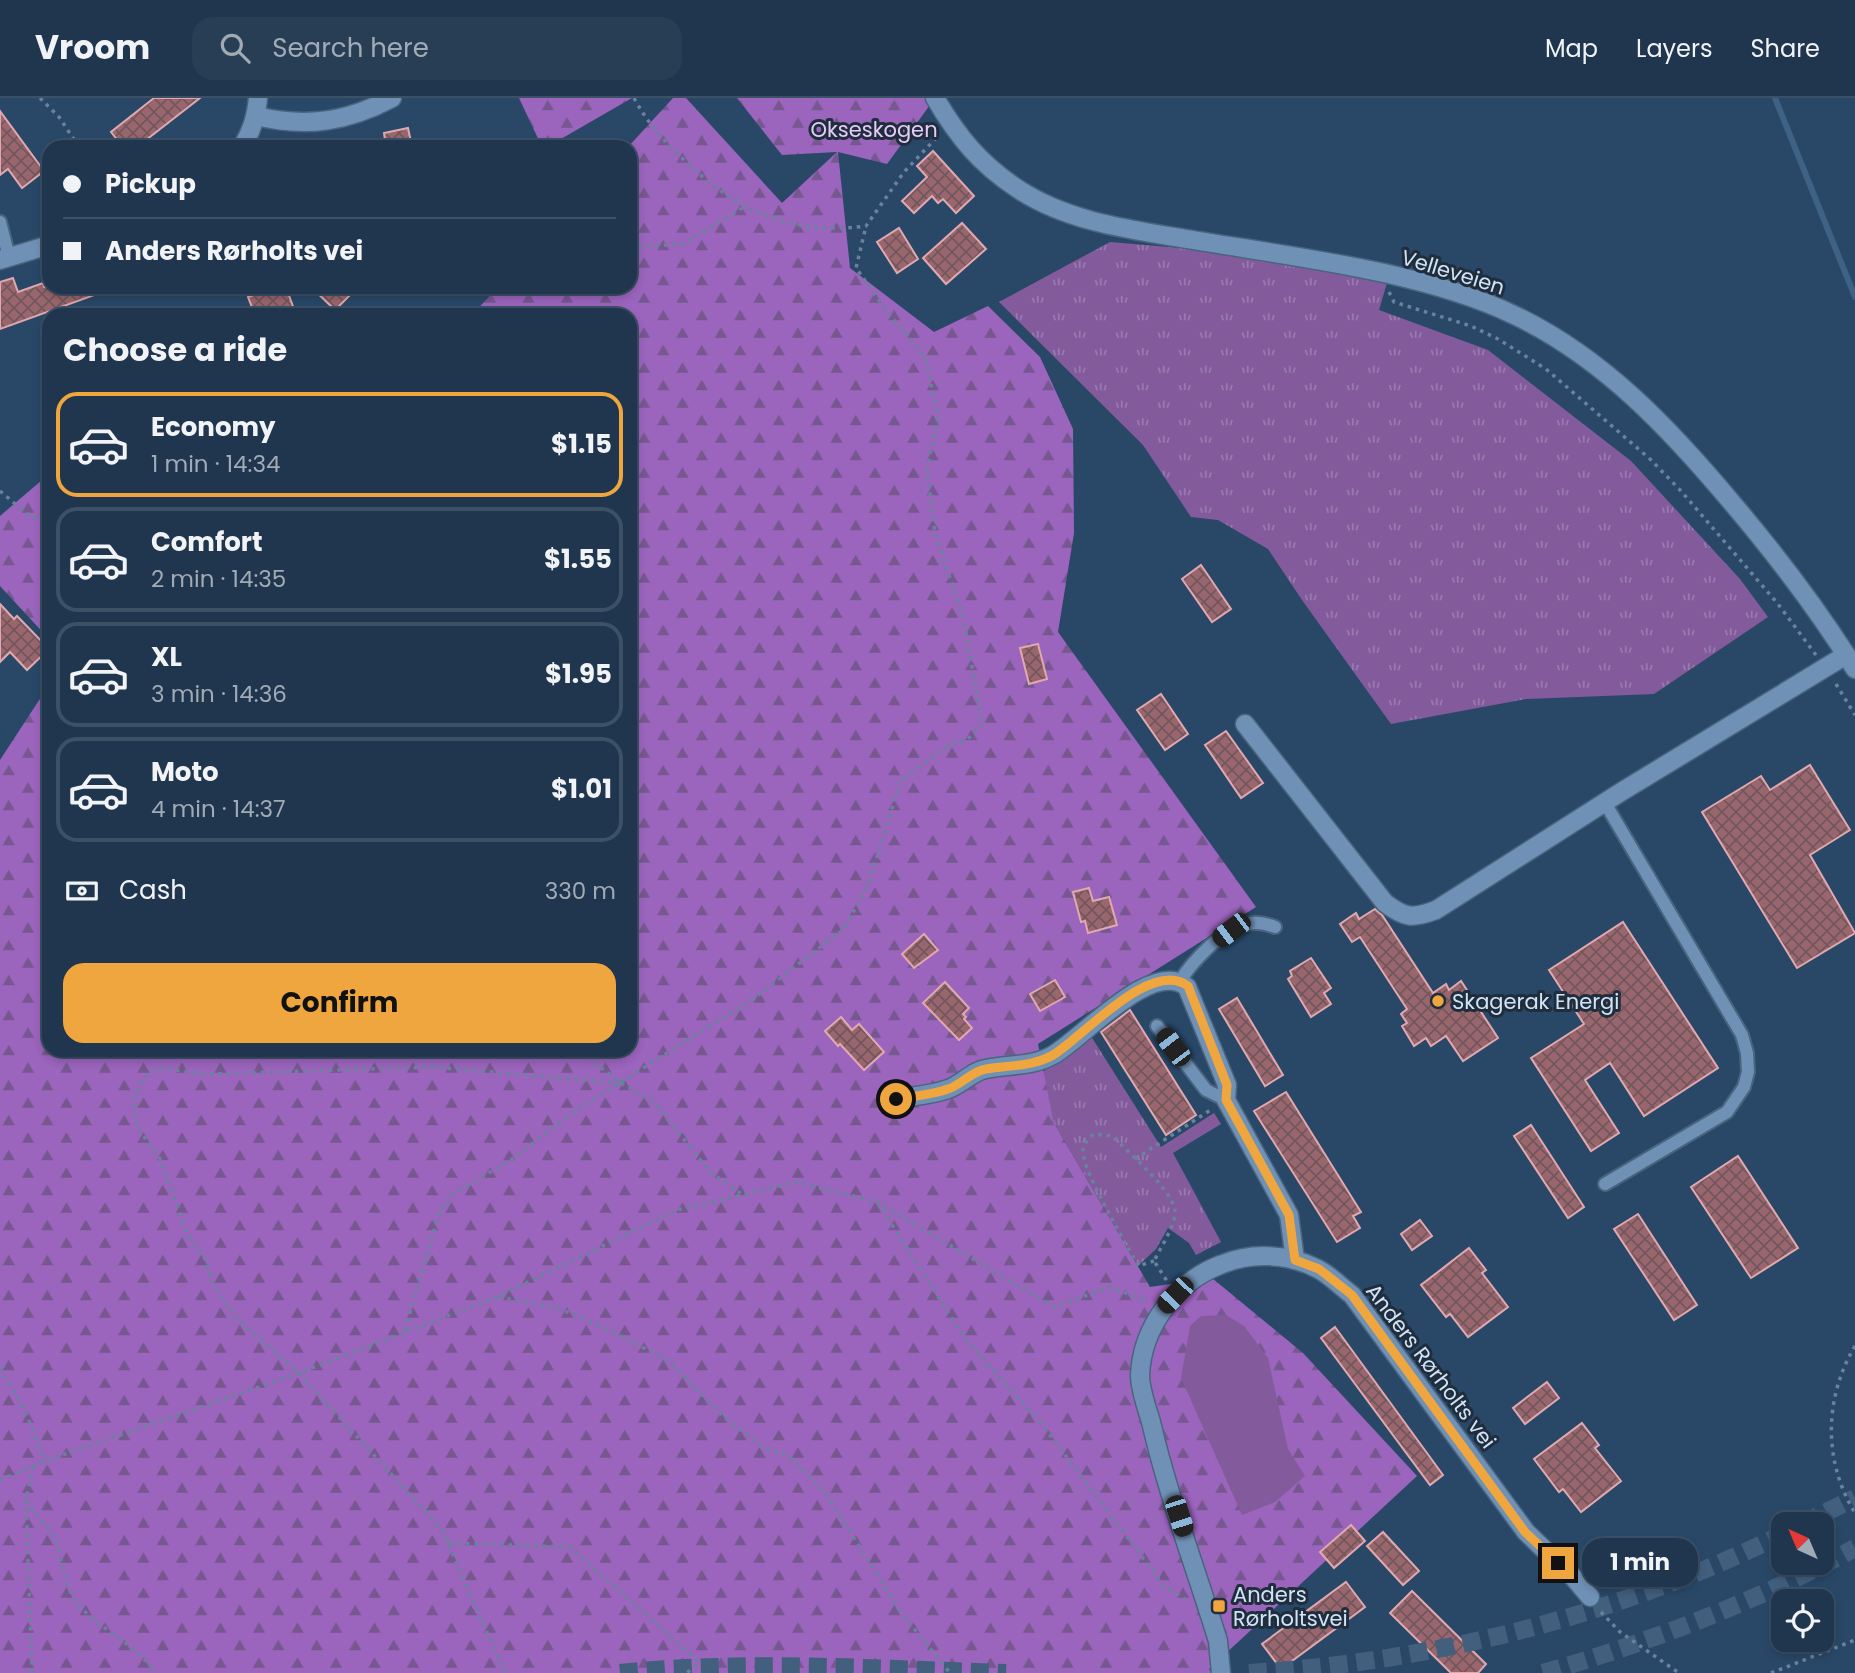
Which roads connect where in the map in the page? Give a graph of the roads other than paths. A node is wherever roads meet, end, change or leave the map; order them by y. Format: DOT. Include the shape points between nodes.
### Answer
graph roads {
  1 [pos="258,98"];
  2 [pos="392,98"];
  3 [pos="935,98"];
  4 [pos="256,116"];
  5 [pos="246,140"];
  6 [pos="0,222"];
  7 [pos="42,247"];
  8 [pos="5,259"];
  9 [pos="1851,662"];
  10 [pos="1245,724"];
  11 [pos="1605,803"];
  12 [pos="1275,927"];
  13 [pos="1180,981"];
  14 [pos="1157,1026"];
  15 [pos="896,1099"];
  16 [pos="1226,1100"];
  17 [pos="1605,1184"];
  18 [pos="1295,1260"];
  19 [pos="1590,1597"];
  20 [pos="1222,1673"];
  1 -- 4 [label="street"];
  2 -- 4 [label="street" via="348,117 319,123"];
  3 -- 9 [label="street, Velleveien" via="952,127 983,163 1044,204 1149,233 1389,276 1454,293 1512,314 1569,346 1600,368 1705,471 1784,568"];
  4 -- 5 [label="street"];
  6 -- 8 [label="lane"];
  7 -- 8 [label="street"];
  9 -- 11 [label="street" via="1825,668"];
  10 -- 11 [label="street" via="1385,903 1401,915 1418,917 1436,910"];
  11 -- 17 [label="lane" via="1742,1035 1748,1072 1745,1087 1727,1112"];
  12 -- 13 [label="lane" via="1255,923 1231,930 1189,965"];
  13 -- 15 [label="street" via="1164,979 1130,996 1053,1056 1021,1066 983,1069 949,1089"];
  13 -- 16 [label="street" via="1188,986 1227,1085"];
  14 -- 16 [label="lane" via="1206,1090"];
  16 -- 18 [label="street" via="1289,1215"];
  18 -- 19 [label="street, Anders Rørholts vei" via="1319,1269 1352,1295 1525,1532"];
  18 -- 20 [label="street, Anders Rørholts vei" via="1274,1256 1207,1269 1187,1282 1164,1307 1145,1348 1140,1377 1218,1641"];
}
